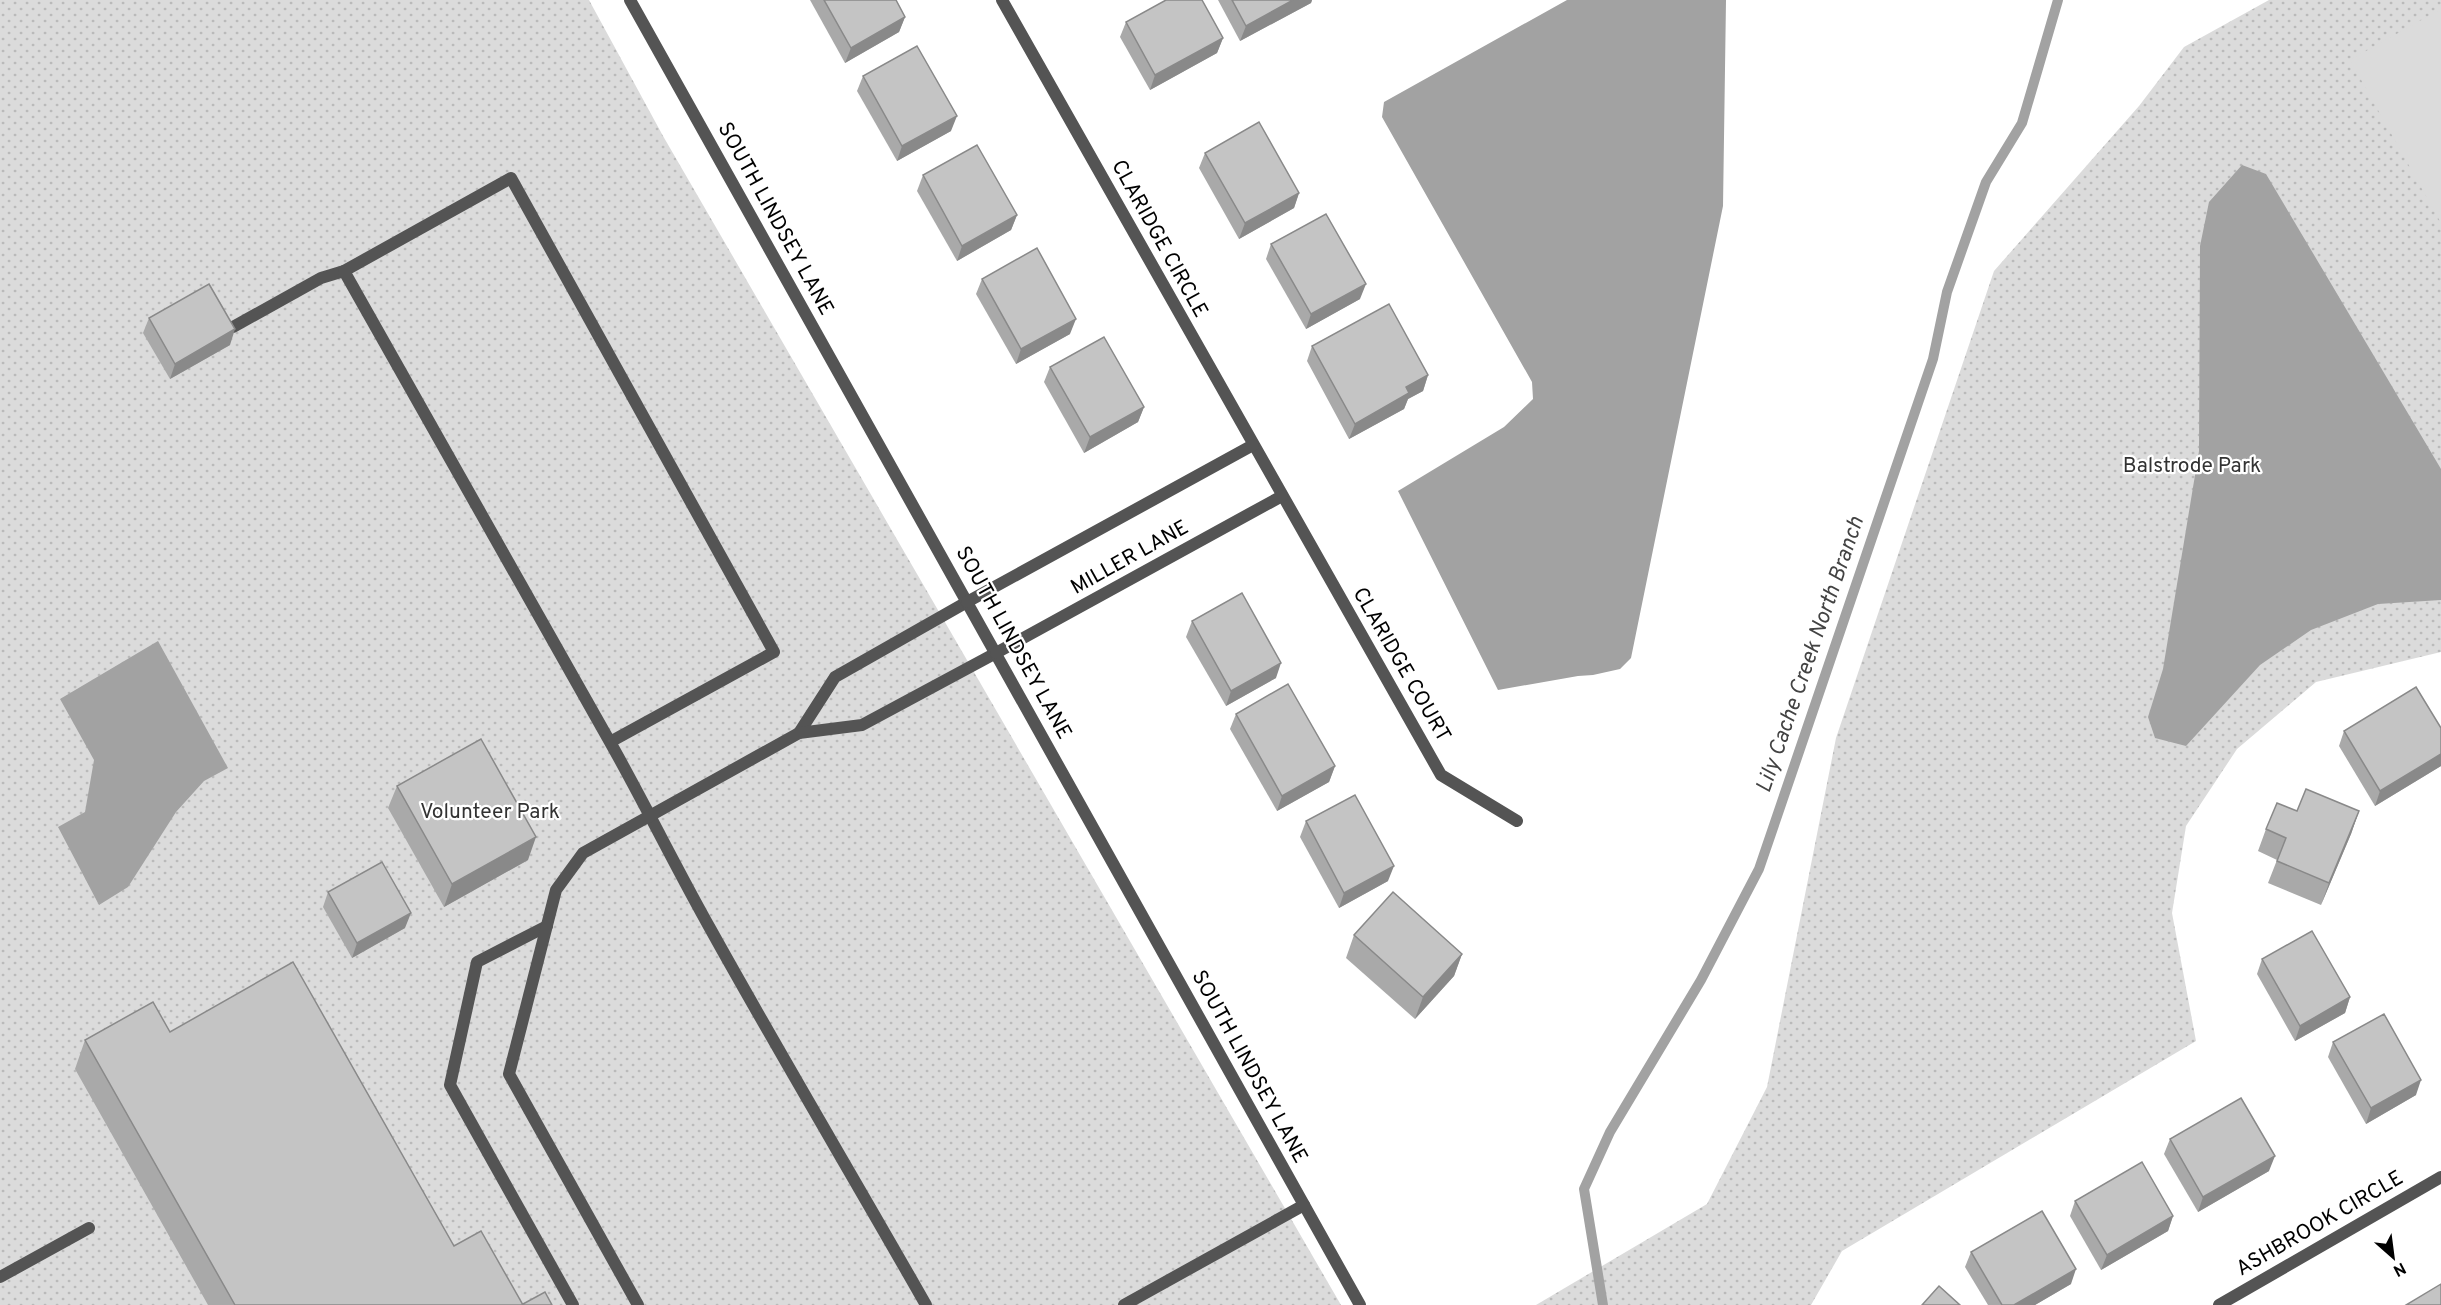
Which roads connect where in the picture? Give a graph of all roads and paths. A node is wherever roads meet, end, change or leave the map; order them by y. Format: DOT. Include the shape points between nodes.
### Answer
graph roads {
  1 [pos="630,0"];
  2 [pos="1002,0"];
  3 [pos="344,271"];
  4 [pos="233,327"];
  5 [pos="1253,445"];
  6 [pos="1282,496"];
  7 [pos="967,602"];
  8 [pos="996,653"];
  9 [pos="799,733"];
  10 [pos="610,742"];
  11 [pos="651,815"];
  12 [pos="1517,821"];
  13 [pos="547,926"];
  14 [pos="2441,1176"];
  15 [pos="1304,1205"];
  16 [pos="89,1228"];
  17 [pos="0,1277"];
  18 [pos="573,1305"];
  19 [pos="638,1305"];
  20 [pos="926,1305"];
  21 [pos="1124,1305"];
  22 [pos="1360,1305"];
  23 [pos="2219,1305"];
  1 -- 7 [label="street, SOUTH LINDSEY LANE"];
  2 -- 5 [label="street, CLARIDGE CIRCLE"];
  3 -- 4 [label="street" via="321,278"];
  3 -- 10 [label="street"];
  3 -- 10 [label="street" via="511,178 774,652"];
  5 -- 6 [label="street, CLARIDGE CIRCLE"];
  5 -- 7 [label="street, MILLER LANE"];
  6 -- 8 [label="street, MILLER LANE"];
  6 -- 12 [label="street, CLARIDGE COURT" via="1441,775"];
  7 -- 8 [label="street, SOUTH LINDSEY LANE"];
  7 -- 9 [label="street, MILLER LANE" via="835,677"];
  8 -- 9 [label="street, MILLER LANE" via="862,725"];
  8 -- 15 [label="street, SOUTH LINDSEY LANE"];
  9 -- 11 [label="street"];
  10 -- 11 [label="street"];
  11 -- 13 [label="street" via="583,853 556,890"];
  11 -- 20 [label="street" via="710,929"];
  13 -- 18 [label="street" via="477,962 450,1085"];
  13 -- 19 [label="street" via="509,1074"];
  14 -- 23 [label="street, ASHBROOK CIRCLE"];
  15 -- 21 [label="street"];
  15 -- 22 [label="street, SOUTH LINDSEY LANE"];
  16 -- 17 [label="street"];
}
